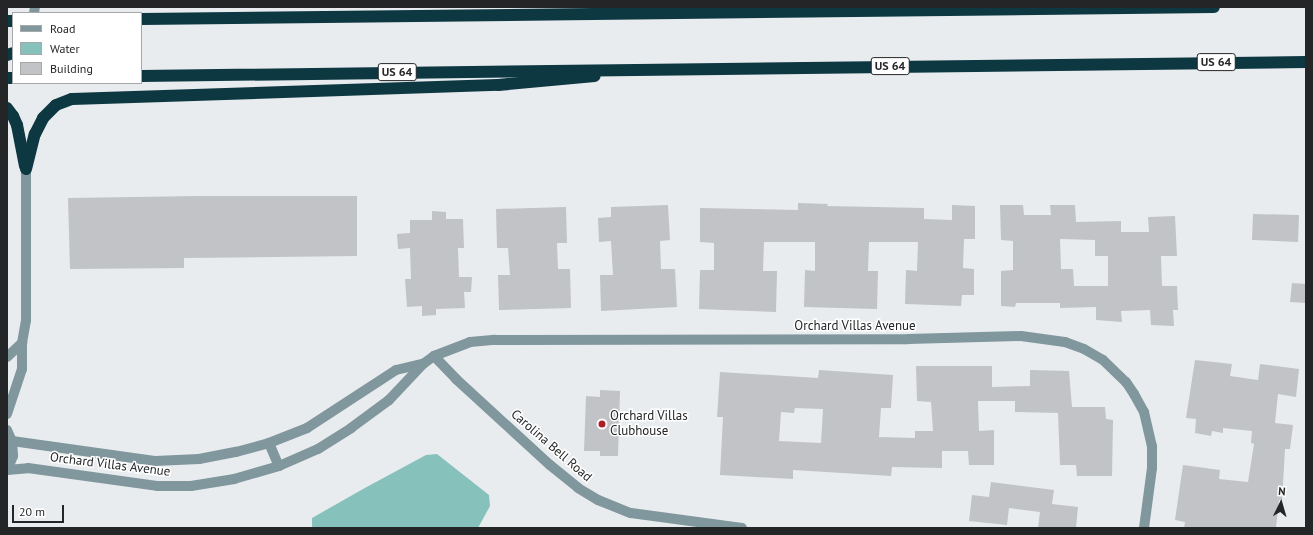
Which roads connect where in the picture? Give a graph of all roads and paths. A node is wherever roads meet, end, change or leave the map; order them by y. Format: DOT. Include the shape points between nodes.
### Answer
graph roads {
  1 [pos="1214,7"];
  2 [pos="142,19"];
  3 [pos="1306,62"];
  4 [pos="654,69"];
  5 [pos="142,76"];
  6 [pos="7,108"];
  7 [pos="26,169"];
  8 [pos="22,344"];
  9 [pos="434,356"];
  10 [pos="7,357"];
  11 [pos="423,364"];
  12 [pos="7,414"];
  13 [pos="7,430"];
  14 [pos="12,441"];
  15 [pos="269,443"];
  16 [pos="279,466"];
  17 [pos="7,470"];
  18 [pos="742,528"];
  19 [pos="1144,528"];
  1 -- 2 [label="highway"];
  3 -- 4 [label="highway, US 64"];
  4 -- 5 [label="highway, US 64"];
  4 -- 7 [label="highway" via="498,85 72,99 56,105 43,118 35,134"];
  6 -- 7 [label="highway" via="16,125"];
  7 -- 8 [label="street" via="26,320"];
  8 -- 10 [label="street"];
  8 -- 12 [label="street" via="22,368"];
  9 -- 11 [label="street, Orchard Villas Avenue"];
  9 -- 18 [label="street, Carolina Bell Road" via="550,465 578,488 598,500 631,513"];
  9 -- 19 [label="street, Orchard Villas Avenue" via="470,342 495,340 908,339 1021,336 1065,342 1084,349 1102,360 1126,382 1144,412 1152,446 1152,468"];
  11 -- 15 [label="street, Orchard Villas Avenue" via="396,370 307,428"];
  11 -- 16 [label="street, Orchard Villas Avenue" via="389,400 351,428 318,449"];
  13 -- 14 [label="street"];
  14 -- 15 [label="street, Orchard Villas Avenue" via="155,461 199,459"];
  14 -- 17 [label="street" via="13,456"];
  15 -- 16 [label="street"];
  16 -- 17 [label="street, Orchard Villas Avenue" via="234,480 191,486 157,486 28,468"];
}
